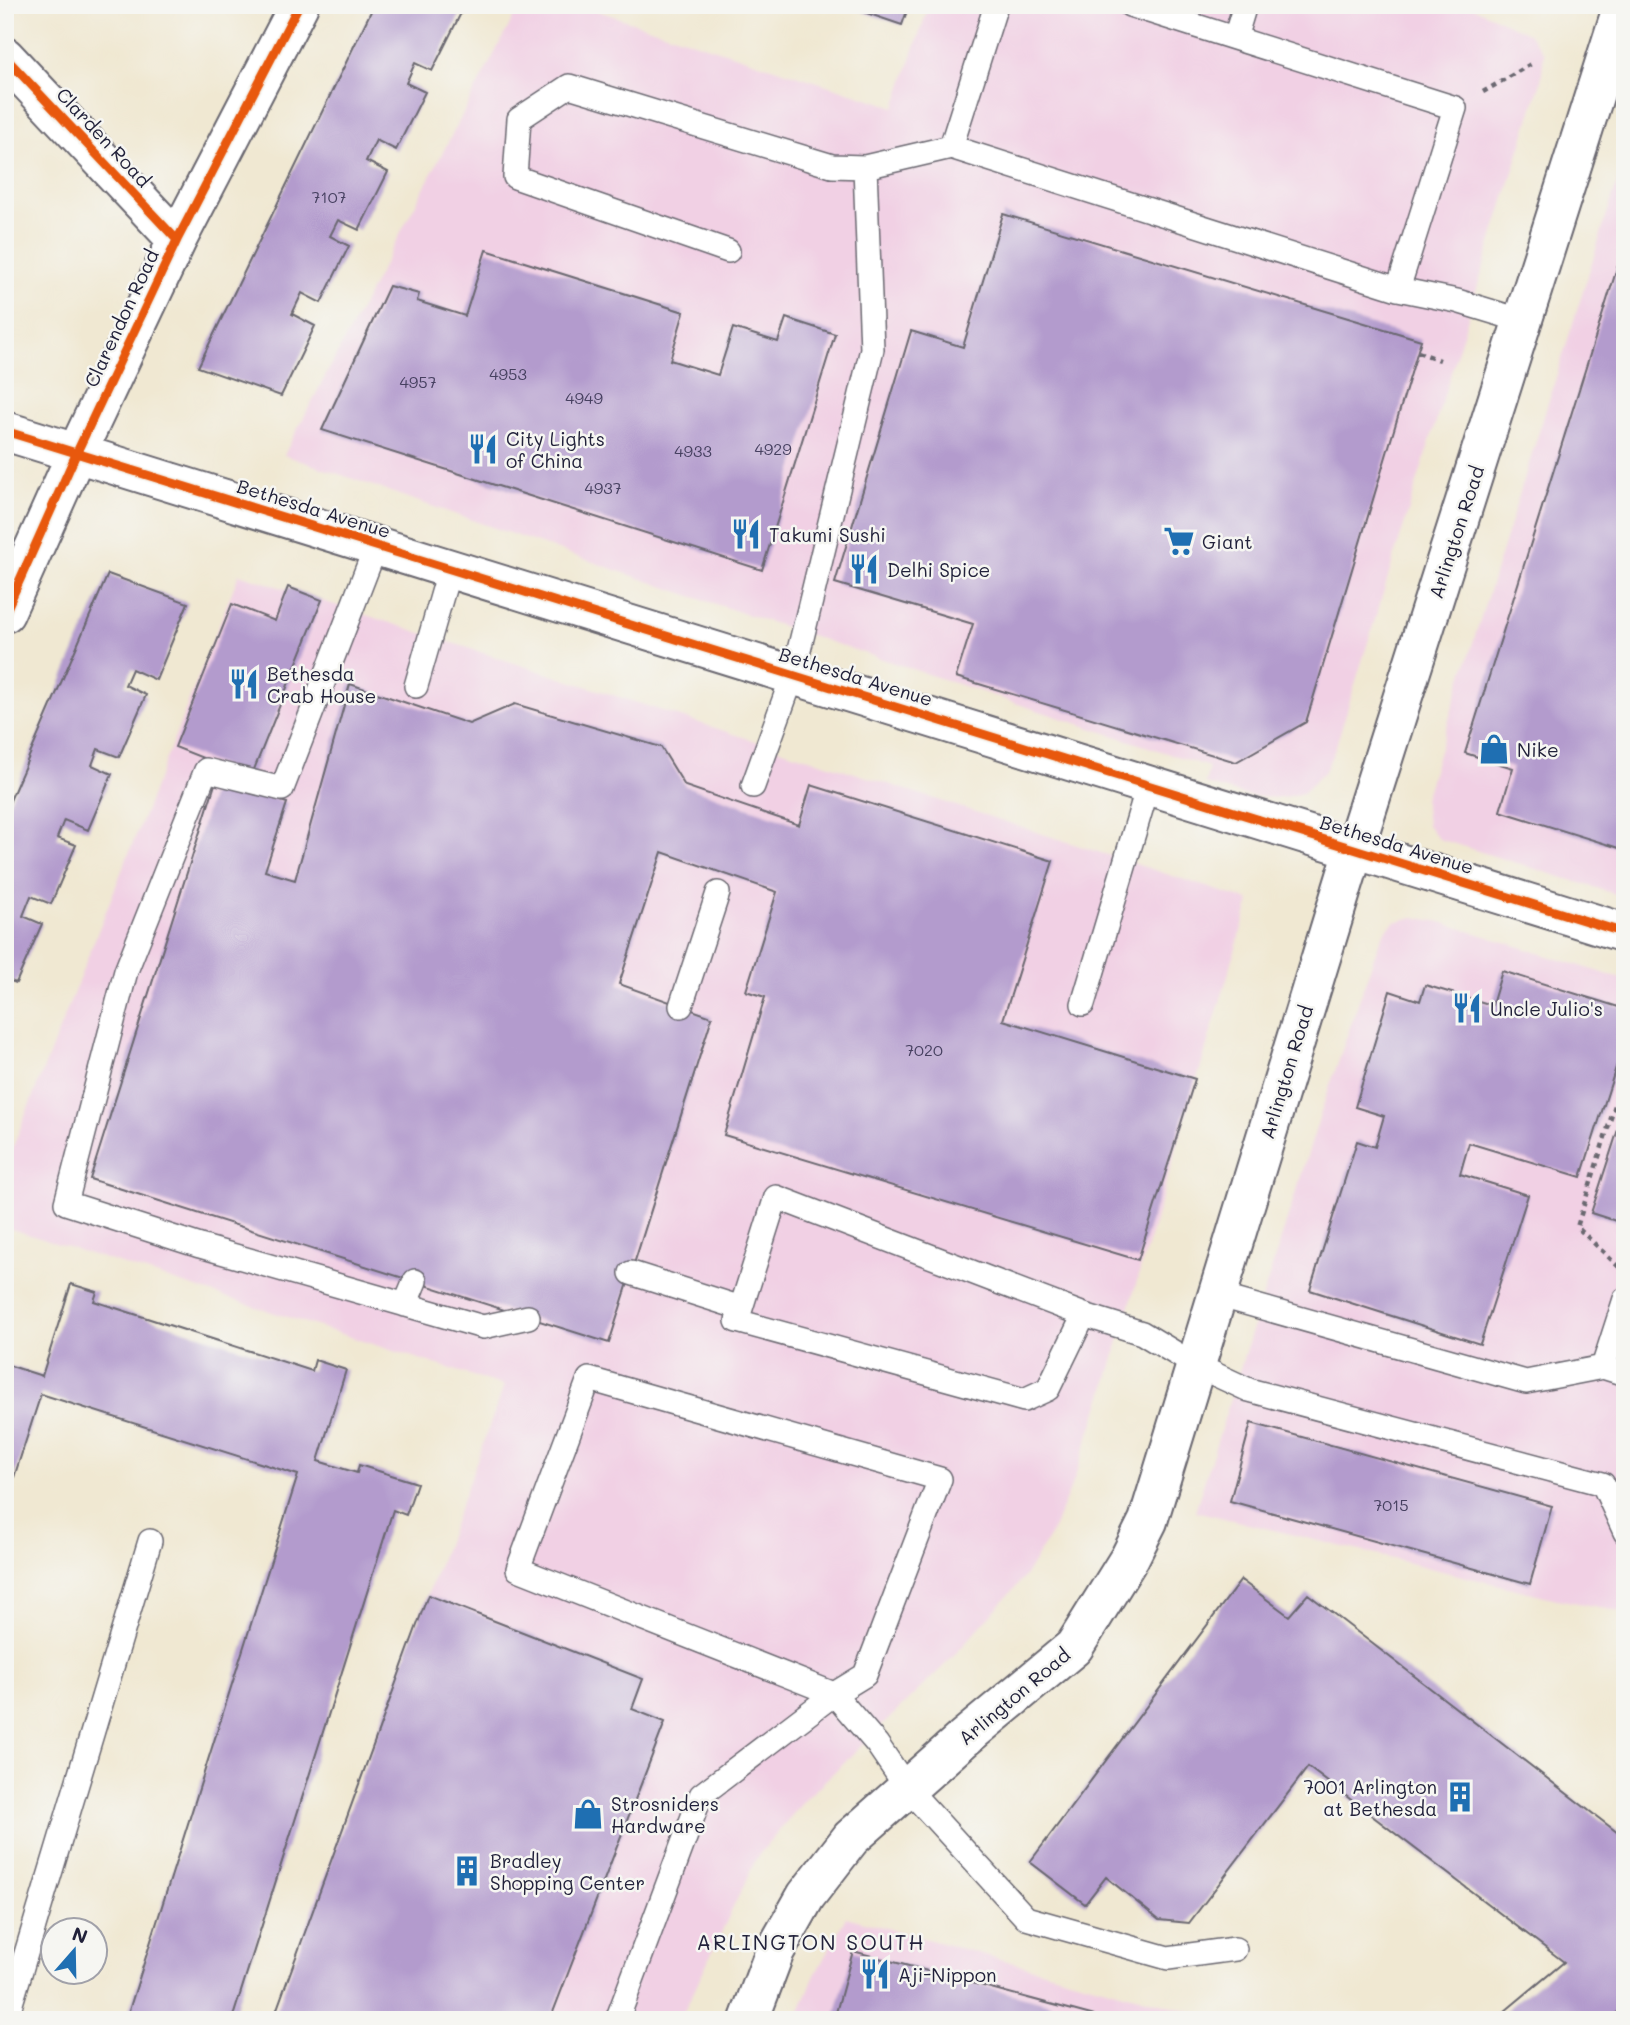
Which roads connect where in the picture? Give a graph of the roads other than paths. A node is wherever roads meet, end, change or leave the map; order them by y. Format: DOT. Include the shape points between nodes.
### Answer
graph roads {
  1 [pos="299,5"];
  2 [pos="996,5"];
  3 [pos="1130,5"];
  4 [pos="1245,5"];
  5 [pos="1621,6"];
  6 [pos="1235,38"];
  7 [pos="5,57"];
  8 [pos="951,147"];
  9 [pos="865,167"];
  10 [pos="177,240"];
  11 [pos="728,251"];
  12 [pos="1398,289"];
  13 [pos="1523,321"];
  14 [pos="5,431"];
  15 [pos="77,452"];
  16 [pos="376,546"];
  17 [pos="450,568"];
  18 [pos="5,613"];
  19 [pos="793,675"];
  20 [pos="416,686"];
  21 [pos="753,786"];
  22 [pos="1148,786"];
  23 [pos="1354,850"];
  24 [pos="718,893"];
  25 [pos="1625,933"];
  26 [pos="1083,1004"];
  27 [pos="681,1006"];
  28 [pos="631,1273"];
  29 [pos="415,1281"];
  30 [pos="1217,1296"];
  31 [pos="1625,1299"];
  32 [pos="405,1305"];
  33 [pos="741,1308"];
  34 [pos="1084,1315"];
  35 [pos="528,1317"];
  36 [pos="1195,1365"];
  37 [pos="1614,1371"];
  38 [pos="1625,1532"];
  39 [pos="150,1541"];
  40 [pos="834,1694"];
  41 [pos="906,1788"];
  42 [pos="1235,1950"];
  43 [pos="6,2020"];
  44 [pos="617,2020"];
  45 [pos="749,2020"];
  1 -- 10 [label="street, Clarendon Road"];
  2 -- 8 [label="lane"];
  3 -- 6 [label="lane"];
  4 -- 6 [label="lane"];
  5 -- 13 [label="street, Arlington Road"];
  6 -- 12 [label="lane" via="1455,108"];
  7 -- 10 [label="street, Clarden Road"];
  8 -- 9 [label="lane"];
  8 -- 12 [label="lane"];
  9 -- 11 [label="lane" via="832,166 569,86 519,119 515,177"];
  9 -- 19 [label="lane" via="872,349"];
  10 -- 15 [label="street, Clarendon Road"];
  12 -- 13 [label="lane"];
  13 -- 23 [label="street, Arlington Road"];
  14 -- 15 [label="street, Bethesda Avenue"];
  15 -- 16 [label="street, Bethesda Avenue"];
  15 -- 18 [label="street, Clarendon Road"];
  16 -- 17 [label="street, Bethesda Avenue"];
  16 -- 32 [label="lane" via="282,789 206,770 126,971 66,1203"];
  17 -- 19 [label="street, Bethesda Avenue"];
  17 -- 20 [label="lane"];
  19 -- 21 [label="lane"];
  19 -- 22 [label="street, Bethesda Avenue"];
  22 -- 23 [label="street, Bethesda Avenue"];
  22 -- 26 [label="lane"];
  23 -- 25 [label="street, Bethesda Avenue"];
  23 -- 30 [label="street, Arlington Road"];
  24 -- 27 [label="lane"];
  28 -- 33 [label="lane"];
  29 -- 32 [label="lane"];
  30 -- 36 [label="street, Arlington Road"];
  30 -- 37 [label="lane" via="1527,1382"];
  31 -- 37 [label="lane"];
  32 -- 35 [label="lane" via="484,1327"];
  33 -- 34 [label="lane" via="737,1321 1024,1400 1048,1389"];
  33 -- 34 [label="lane" via="776,1197"];
  34 -- 36 [label="lane" via="1142,1334"];
  36 -- 38 [label="lane" via="1249,1390 1603,1484"];
  36 -- 41 [label="street, Arlington Road" via="1148,1521 1074,1647"];
  39 -- 43 [label="lane"];
  40 -- 40 [label="lane" via="865,1675 940,1479 589,1379 518,1569"];
  40 -- 41 [label="lane" via="877,1744"];
  40 -- 44 [label="lane" via="701,1795"];
  41 -- 42 [label="lane" via="1027,1918 1168,1958"];
  41 -- 45 [label="street, Arlington Road" via="851,1838 806,1896 775,1951"];
}
